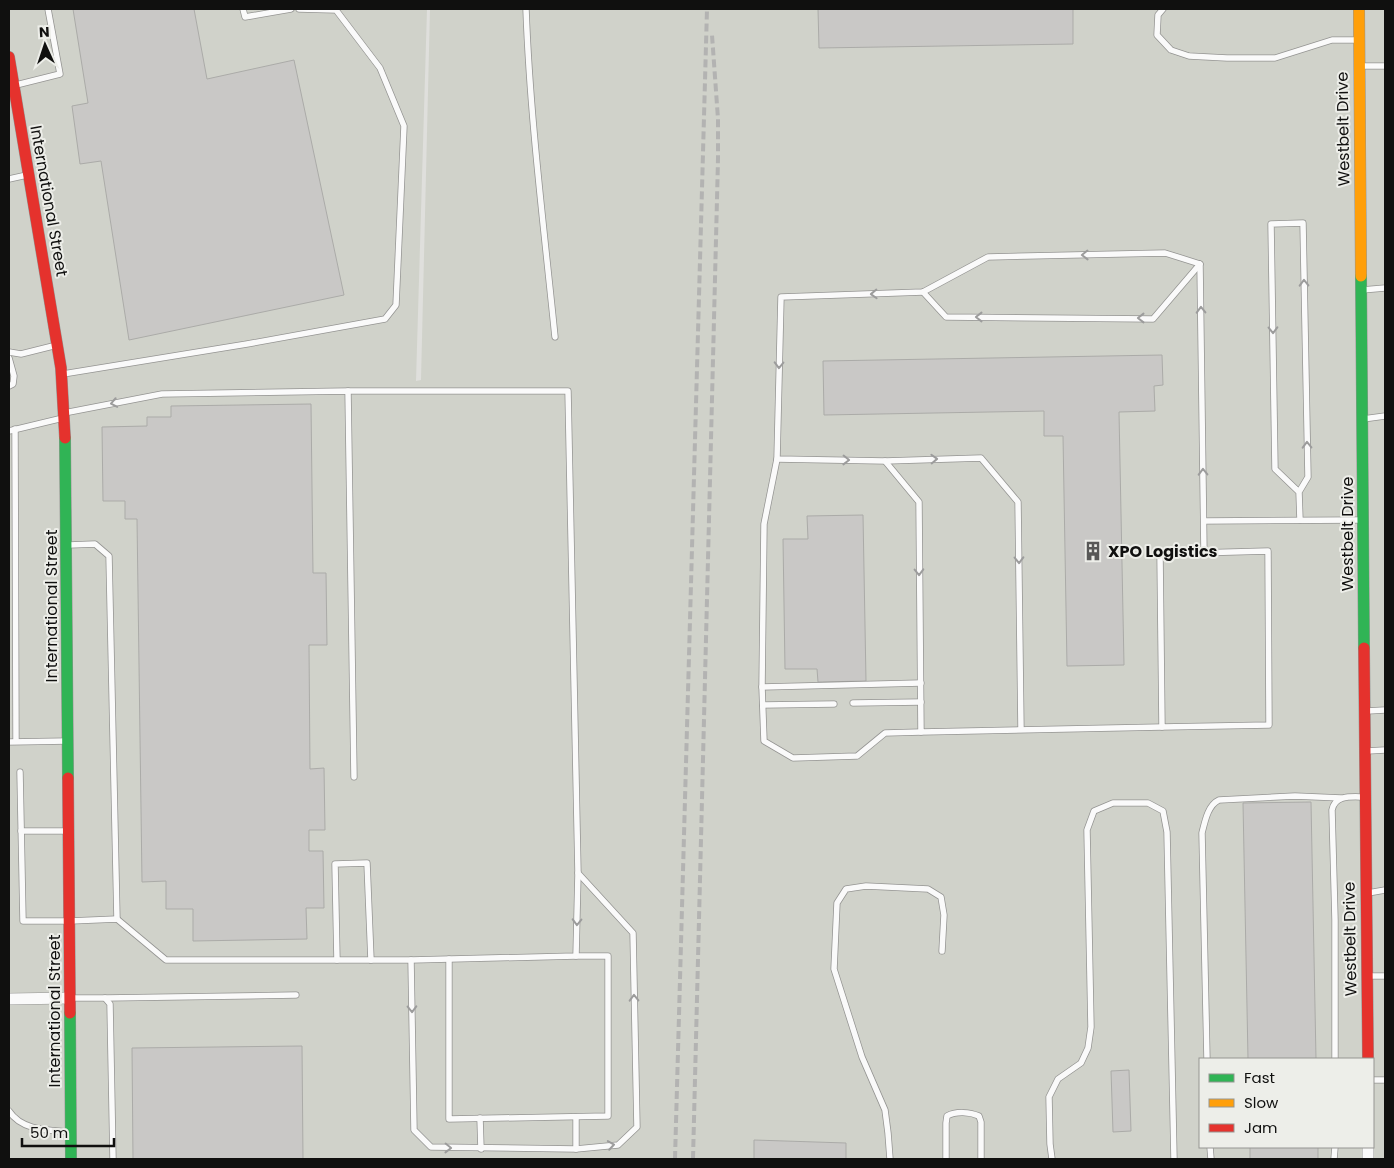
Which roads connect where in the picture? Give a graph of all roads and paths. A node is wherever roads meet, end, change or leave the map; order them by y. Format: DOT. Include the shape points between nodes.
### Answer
graph roads {
  1 [pos="48,9"];
  2 [pos="243,9"];
  3 [pos="291,9"];
  4 [pos="299,9"];
  5 [pos="526,9"];
  6 [pos="1163,9"];
  7 [pos="1359,9"];
  8 [pos="1359,40"];
  9 [pos="9,57"];
  10 [pos="1359,66"];
  11 [pos="1385,66"];
  12 [pos="11,86"];
  13 [pos="29,175"];
  14 [pos="9,179"];
  15 [pos="1200,264"];
  16 [pos="1385,288"];
  17 [pos="1362,290"];
  18 [pos="923,292"];
  19 [pos="555,337"];
  20 [pos="57,345"];
  21 [pos="9,352"];
  22 [pos="9,358"];
  23 [pos="61,374"];
  24 [pos="9,386"];
  25 [pos="348,391"];
  26 [pos="64,416"];
  27 [pos="1385,416"];
  28 [pos="1362,418"];
  29 [pos="12,430"];
  30 [pos="777,459"];
  31 [pos="885,461"];
  32 [pos="1299,492"];
  33 [pos="1300,520"];
  34 [pos="1363,520"];
  35 [pos="1204,521"];
  36 [pos="66,545"];
  37 [pos="1204,553"];
  38 [pos="921,683"];
  39 [pos="762,687"];
  40 [pos="921,702"];
  41 [pos="853,703"];
  42 [pos="834,704"];
  43 [pos="763,705"];
  44 [pos="1385,710"];
  45 [pos="1365,711"];
  46 [pos="1162,727"];
  47 [pos="1021,729"];
  48 [pos="921,732"];
  49 [pos="68,741"];
  50 [pos="9,742"];
  51 [pos="16,742"];
  52 [pos="1385,750"];
  53 [pos="1365,751"];
  54 [pos="20,772"];
  55 [pos="354,777"];
  56 [pos="1365,797"];
  57 [pos="1341,798"];
  58 [pos="68,830"];
  59 [pos="22,831"];
  60 [pos="578,873"];
  61 [pos="1385,890"];
  62 [pos="1366,893"];
  63 [pos="117,919"];
  64 [pos="70,921"];
  65 [pos="942,951"];
  66 [pos="576,956"];
  67 [pos="449,959"];
  68 [pos="337,960"];
  69 [pos="371,960"];
  70 [pos="410,960"];
  71 [pos="1366,976"];
  72 [pos="1385,976"];
  73 [pos="296,995"];
  74 [pos="9,998"];
  75 [pos="70,998"];
  76 [pos="105,998"];
  77 [pos="1207,1058"];
  78 [pos="1335,1058"];
  79 [pos="1368,1058"];
  80 [pos="9,1111"];
  81 [pos="576,1117"];
  82 [pos="480,1118"];
  83 [pos="71,1132"];
  84 [pos="481,1148"];
  85 [pos="576,1149"];
  86 [pos="72,1159"];
  87 [pos="112,1159"];
  88 [pos="890,1159"];
  89 [pos="946,1159"];
  90 [pos="981,1159"];
  91 [pos="1052,1159"];
  92 [pos="1174,1159"];
  1 -- 12 [label="lane" via="60,74"];
  2 -- 3 [label="lane" via="245,17"];
  4 -- 23 [label="lane" via="336,10 380,68 404,126 396,305 384,319"];
  5 -- 19 [label="lane"];
  6 -- 8 [label="lane" via="1158,15 1157,35 1171,50 1189,56 1275,58 1332,40"];
  7 -- 8 [label="street, Westbelt Drive"];
  8 -- 10 [label="street, Westbelt Drive"];
  9 -- 12 [label="street, International Street"];
  10 -- 11 [label="lane"];
  10 -- 17 [label="street, Westbelt Drive"];
  12 -- 13 [label="street, International Street"];
  13 -- 14 [label="lane"];
  13 -- 20 [label="street, International Street"];
  15 -- 18 [label="lane, one-way" via="1165,253 988,258"];
  15 -- 18 [label="lane, one-way" via="1153,318 946,317"];
  35 -- 15 [label="lane, one-way"];
  16 -- 17 [label="lane"];
  17 -- 28 [label="street, Westbelt Drive"];
  18 -- 30 [label="lane, one-way" via="781,296"];
  20 -- 21 [label="lane" via="21,354"];
  20 -- 23 [label="street, International Street"];
  22 -- 24 [label="lane" via="14,376 13,384"];
  23 -- 26 [label="street, International Street"];
  25 -- 26 [label="lane, one-way" via="162,394"];
  25 -- 55 [label="lane"];
  25 -- 60 [label="lane" via="568,391"];
  26 -- 29 [label="lane"];
  26 -- 36 [label="street, International Street"];
  27 -- 28 [label="lane"];
  28 -- 34 [label="street, Westbelt Drive"];
  29 -- 51 [label="lane"];
  30 -- 31 [label="lane, one-way"];
  30 -- 39 [label="lane" via="764,524"];
  31 -- 38 [label="lane, one-way" via="919,502"];
  31 -- 47 [label="lane, one-way" via="981,458 1018,502"];
  32 -- 32 [label="lane, one-way" via="1308,476 1303,223 1272,224 1275,469"];
  32 -- 33 [label="lane"];
  33 -- 34 [label="lane"];
  33 -- 35 [label="lane"];
  34 -- 45 [label="street, Westbelt Drive"];
  35 -- 37 [label="lane"];
  36 -- 49 [label="street, International Street"];
  36 -- 63 [label="lane" via="94,544 109,556"];
  37 -- 46 [label="lane" via="1160,554"];
  37 -- 46 [label="lane" via="1268,551 1270,725"];
  38 -- 39 [label="lane"];
  38 -- 40 [label="lane"];
  39 -- 43 [label="lane"];
  40 -- 41 [label="lane"];
  40 -- 48 [label="lane"];
  42 -- 43 [label="lane"];
  43 -- 48 [label="lane" via="764,741 793,758 857,756 885,733"];
  44 -- 45 [label="lane"];
  45 -- 53 [label="street, Westbelt Drive"];
  46 -- 47 [label="lane"];
  47 -- 48 [label="lane"];
  49 -- 51 [label="lane"];
  49 -- 58 [label="street, International Street"];
  50 -- 51 [label="lane"];
  52 -- 53 [label="lane"];
  53 -- 56 [label="street, Westbelt Drive"];
  54 -- 59 [label="lane"];
  56 -- 57 [label="lane"];
  56 -- 62 [label="street, Westbelt Drive"];
  57 -- 77 [label="lane" via="1295,796 1219,800 1211,808 1202,833"];
  57 -- 78 [label="lane" via="1332,806"];
  58 -- 59 [label="lane"];
  58 -- 64 [label="street, International Street"];
  59 -- 64 [label="lane" via="23,921"];
  60 -- 66 [label="lane, one-way"];
  85 -- 60 [label="lane, one-way" via="618,1145 637,1127 633,933"];
  61 -- 62 [label="lane"];
  62 -- 71 [label="street, Westbelt Drive"];
  63 -- 64 [label="lane"];
  63 -- 68 [label="lane" via="166,960"];
  64 -- 75 [label="street, International Street"];
  65 -- 88 [label="lane" via="942,897 928,890 866,886 846,889 837,902 834,969 862,1057 885,1110"];
  66 -- 67 [label="lane"];
  66 -- 81 [label="lane" via="608,956 608,1116"];
  67 -- 70 [label="lane"];
  67 -- 82 [label="lane" via="448,1119"];
  68 -- 69 [label="lane"];
  68 -- 69 [label="lane" via="336,864 367,863"];
  69 -- 70 [label="lane"];
  70 -- 84 [label="lane, one-way" via="414,1130 431,1147"];
  71 -- 72 [label="lane"];
  71 -- 79 [label="street, Westbelt Drive"];
  73 -- 76 [label="lane"];
  74 -- 75 [label="street"];
  75 -- 76 [label="lane"];
  75 -- 83 [label="street, International Street"];
  76 -- 87 [label="lane" via="110,1004"];
  80 -- 83 [label="lane" via="14,1119 33,1128"];
  81 -- 82 [label="lane"];
  81 -- 85 [label="lane"];
  82 -- 84 [label="lane"];
  83 -- 86 [label="street, International Street"];
  84 -- 85 [label="lane"];
  89 -- 90 [label="lane" via="947,1116 959,1113 979,1116"];
  91 -- 92 [label="lane" via="1049,1097 1058,1079 1081,1063 1088,1048 1091,1027 1087,830 1094,811 1113,804 1148,803 1163,811 1167,832"];
}
